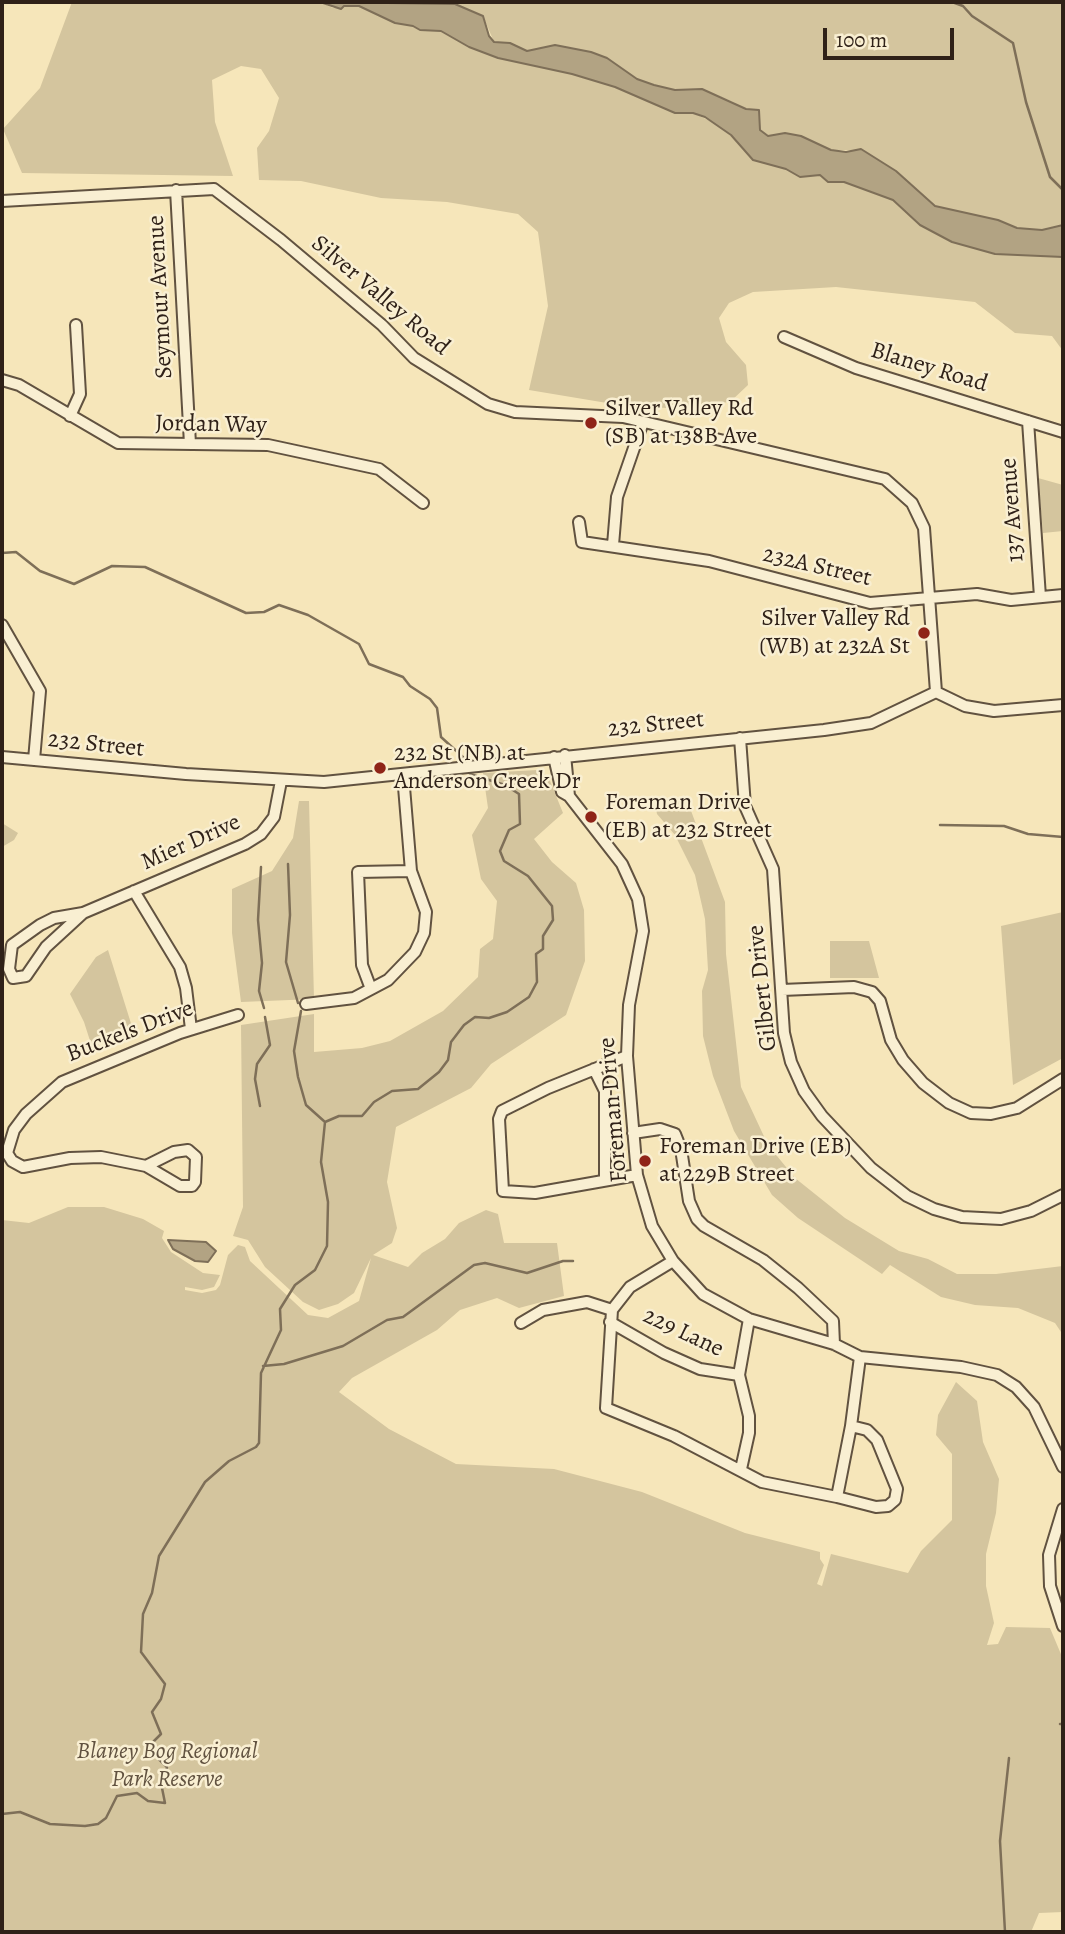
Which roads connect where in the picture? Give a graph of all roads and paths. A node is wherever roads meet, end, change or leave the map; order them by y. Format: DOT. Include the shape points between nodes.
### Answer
graph roads {
  1 [pos="176,190"];
  2 [pos="2,201"];
  3 [pos="76,326"];
  4 [pos="784,337"];
  5 [pos="2,380"];
  6 [pos="70,416"];
  7 [pos="1028,421"];
  8 [pos="643,422"];
  9 [pos="1063,432"];
  10 [pos="190,444"];
  11 [pos="423,503"];
  12 [pos="579,523"];
  13 [pos="613,545"];
  14 [pos="1063,595"];
  15 [pos="1040,597"];
  16 [pos="931,598"];
  17 [pos="2,625"];
  18 [pos="936,692"];
  19 [pos="1063,705"];
  20 [pos="740,738"];
  21 [pos="560,756"];
  22 [pos="2,757"];
  23 [pos="34,760"];
  24 [pos="403,775"];
  25 [pos="281,781"];
  26 [pos="411,871"];
  27 [pos="134,891"];
  28 [pos="83,913"];
  29 [pos="371,989"];
  30 [pos="782,990"];
  31 [pos="306,1004"];
  32 [pos="239,1015"];
  33 [pos="191,1029"];
  34 [pos="627,1056"];
  35 [pos="594,1069"];
  36 [pos="1063,1079"];
  37 [pos="634,1133"];
  38 [pos="6,1161"];
  39 [pos="146,1166"];
  40 [pos="637,1175"];
  41 [pos="605,1180"];
  42 [pos="1063,1195"];
  43 [pos="673,1261"];
  44 [pos="612,1310"];
  45 [pos="749,1319"];
  46 [pos="610,1322"];
  47 [pos="521,1323"];
  48 [pos="834,1344"];
  49 [pos="860,1357"];
  50 [pos="739,1375"];
  51 [pos="851,1426"];
  52 [pos="1063,1468"];
  53 [pos="741,1469"];
  54 [pos="837,1497"];
  55 [pos="1063,1509"];
  56 [pos="1063,1626"];
  1 -- 2 [label="street, Silver Valley Road"];
  1 -- 8 [label="street, Silver Valley Road" via="209,188 226,196 382,325 414,358 488,404 515,412"];
  1 -- 10 [label="street, Seymour Avenue"];
  3 -- 6 [label="street" via="80,394"];
  4 -- 7 [label="street, Blaney Road" via="856,368"];
  5 -- 6 [label="street, Jordan Way" via="19,385"];
  6 -- 10 [label="street, Jordan Way" via="118,443"];
  7 -- 9 [label="street, Blaney Road"];
  7 -- 15 [label="street, 137 Avenue"];
  8 -- 13 [label="street" via="617,497"];
  8 -- 16 [label="street, Silver Valley Road" via="885,479 912,503 924,527"];
  10 -- 11 [label="street, Jordan Way" via="258,444 370,466 387,472"];
  12 -- 13 [label="street, 232A Street" via="582,542"];
  13 -- 16 [label="street, 232A Street" via="709,561 870,603"];
  14 -- 15 [label="street, 232A Street"];
  15 -- 16 [label="street, 232A Street" via="1007,599 983,594"];
  16 -- 18 [label="street, Silver Valley Road"];
  17 -- 23 [label="street" via="40,691"];
  18 -- 19 [label="street" via="965,706 995,711"];
  18 -- 20 [label="street, 232 Street" via="871,723"];
  20 -- 21 [label="street, 232 Street"];
  20 -- 30 [label="street, Gilbert Drive" via="745,806 773,869"];
  21 -- 24 [label="street, 232 Street"];
  21 -- 34 [label="street, Foreman Drive" via="562,792 622,864 638,899 643,931 629,1005"];
  22 -- 23 [label="street, 232 Street"];
  23 -- 25 [label="street, 232 Street"];
  24 -- 25 [label="street, 232 Street"];
  24 -- 26 [label="street"];
  25 -- 27 [label="street, Mier Drive" via="274,817 261,834"];
  26 -- 29 [label="street" via="426,912 424,933 415,952 388,980"];
  26 -- 29 [label="street" via="358,872 362,965"];
  27 -- 28 [label="street, Mier Drive"];
  27 -- 33 [label="street" via="180,967"];
  28 -- 28 [label="street, Mier Drive" via="46,947 26,976 13,978 9,969 14,942 47,921"];
  29 -- 31 [label="street" via="354,998"];
  30 -- 36 [label="street" via="854,987 872,992 880,1001 902,1060 949,1103 971,1113 1017,1108"];
  30 -- 42 [label="street, Gilbert Drive" via="784,1033 804,1091 871,1168 907,1196 962,1217 1001,1219"];
  32 -- 33 [label="street, Buckels Drive"];
  33 -- 38 [label="street, Buckels Drive" via="74,1075 38,1100 14,1130"];
  34 -- 35 [label="street"];
  34 -- 37 [label="street, Foreman Drive"];
  35 -- 41 [label="street" via="606,1091"];
  35 -- 41 [label="street" via="502,1111 503,1191 535,1192"];
  37 -- 40 [label="street, Foreman Drive"];
  37 -- 48 [label="street" via="660,1129 675,1134 697,1219 798,1288 833,1321"];
  38 -- 39 [label="street" via="29,1168 86,1157"];
  39 -- 39 [label="street" via="188,1150 196,1157 195,1182 180,1186"];
  40 -- 41 [label="street"];
  40 -- 43 [label="street, Foreman Drive" via="652,1226"];
  43 -- 44 [label="street" via="630,1287"];
  43 -- 45 [label="street, Foreman Drive" via="703,1294"];
  44 -- 46 [label="street"];
  44 -- 47 [label="street" via="587,1302 543,1310"];
  45 -- 48 [label="street, Foreman Drive"];
  45 -- 50 [label="street"];
  46 -- 50 [label="street, 229 Lane" via="700,1369"];
  46 -- 53 [label="street" via="606,1408"];
  48 -- 49 [label="street, Foreman Drive"];
  49 -- 51 [label="street"];
  49 -- 52 [label="street, Foreman Drive" via="997,1375 1034,1407"];
  50 -- 53 [label="street" via="749,1416"];
  51 -- 54 [label="street"];
  51 -- 54 [label="street" via="874,1435 897,1495 883,1508"];
  53 -- 54 [label="street" via="762,1482"];
  55 -- 56 [label="street" via="1049,1555 1050,1586"];
}
